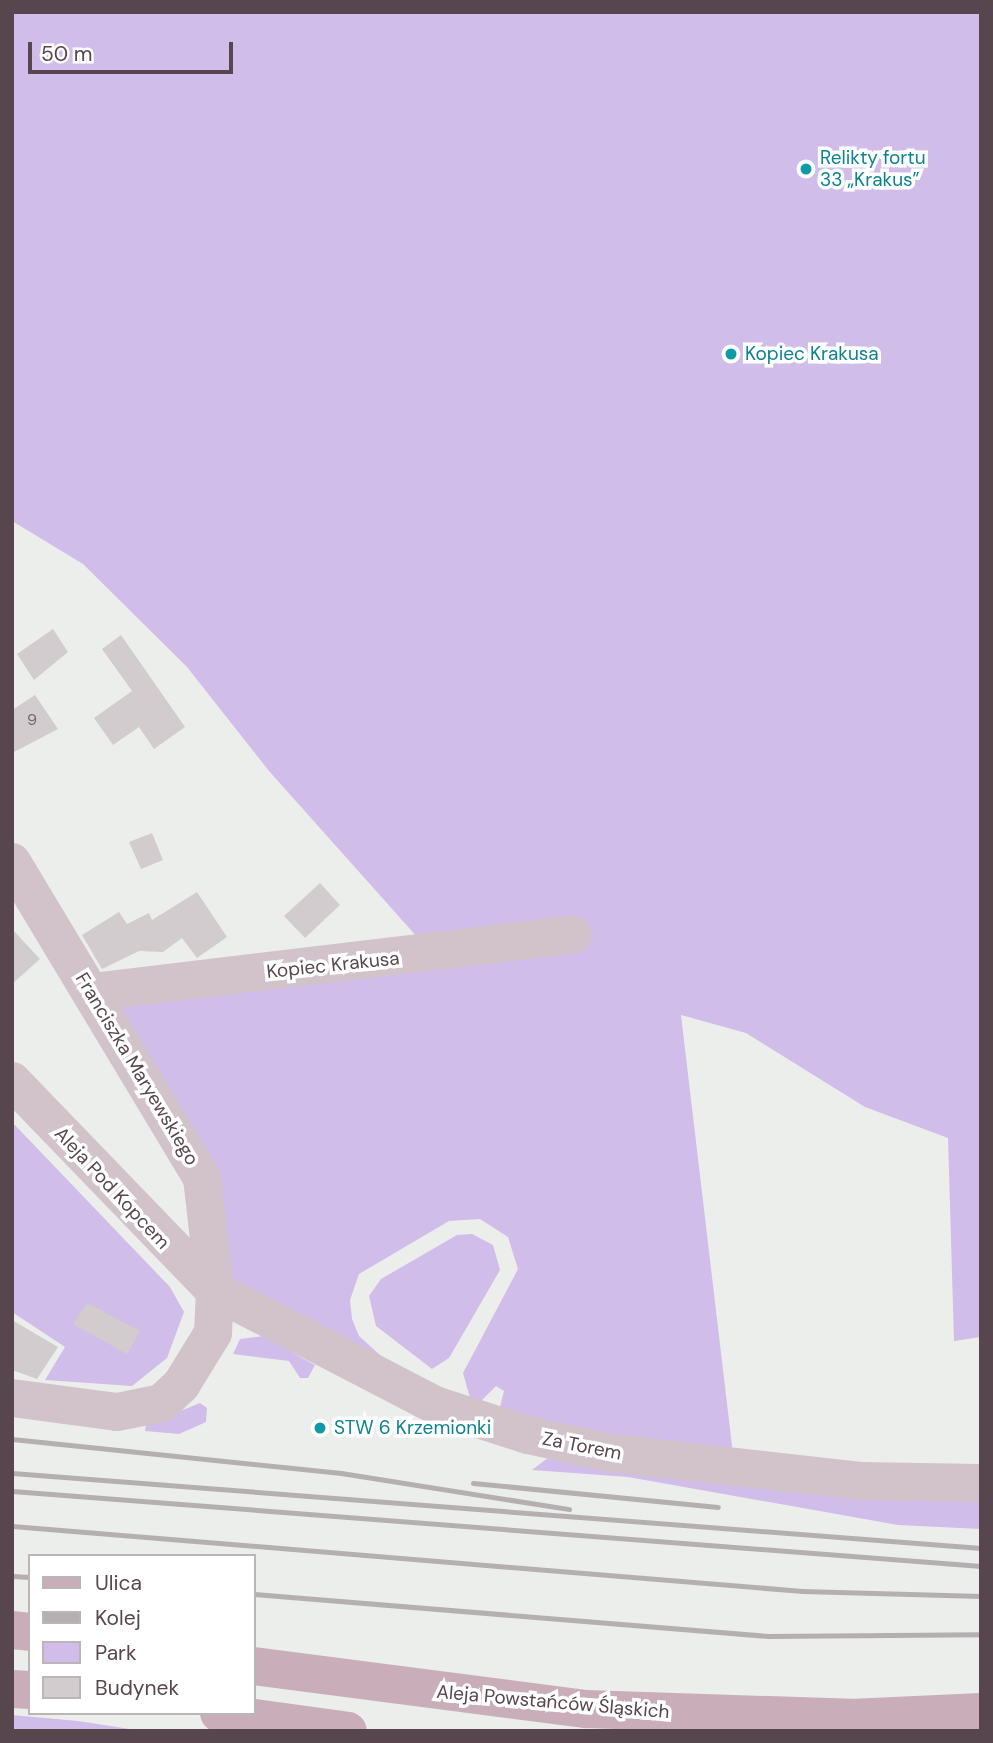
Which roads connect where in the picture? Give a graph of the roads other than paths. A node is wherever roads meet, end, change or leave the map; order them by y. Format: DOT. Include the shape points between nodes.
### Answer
graph roads {
  1 [pos="12,862"];
  2 [pos="573,935"];
  3 [pos="92,992"];
  4 [pos="12,1081"];
  5 [pos="215,1291"];
  6 [pos="12,1398"];
  7 [pos="981,1483"];
  8 [pos="256,1666"];
  9 [pos="981,1712"];
  10 [pos="233,1715"];
  11 [pos="348,1731"];
  1 -- 3 [label="street, Franciszka Maryewskiego"];
  2 -- 3 [label="street, Kopiec Krakusa"];
  3 -- 5 [label="street, Franciszka Maryewskiego" via="202,1178"];
  4 -- 5 [label="street, Aleja Pod Kopcem"];
  5 -- 6 [label="street, Franciszka Maryewskiego" via="213,1333 181,1385 162,1403 117,1412"];
  5 -- 7 [label="street, Za Torem" via="287,1323 393,1387 528,1435 724,1467 862,1481"];
  8 -- 9 [label="main road, Aleja Powstańców Śląskich" via="586,1709 839,1717"];
  10 -- 11 [label="main road"];
}
